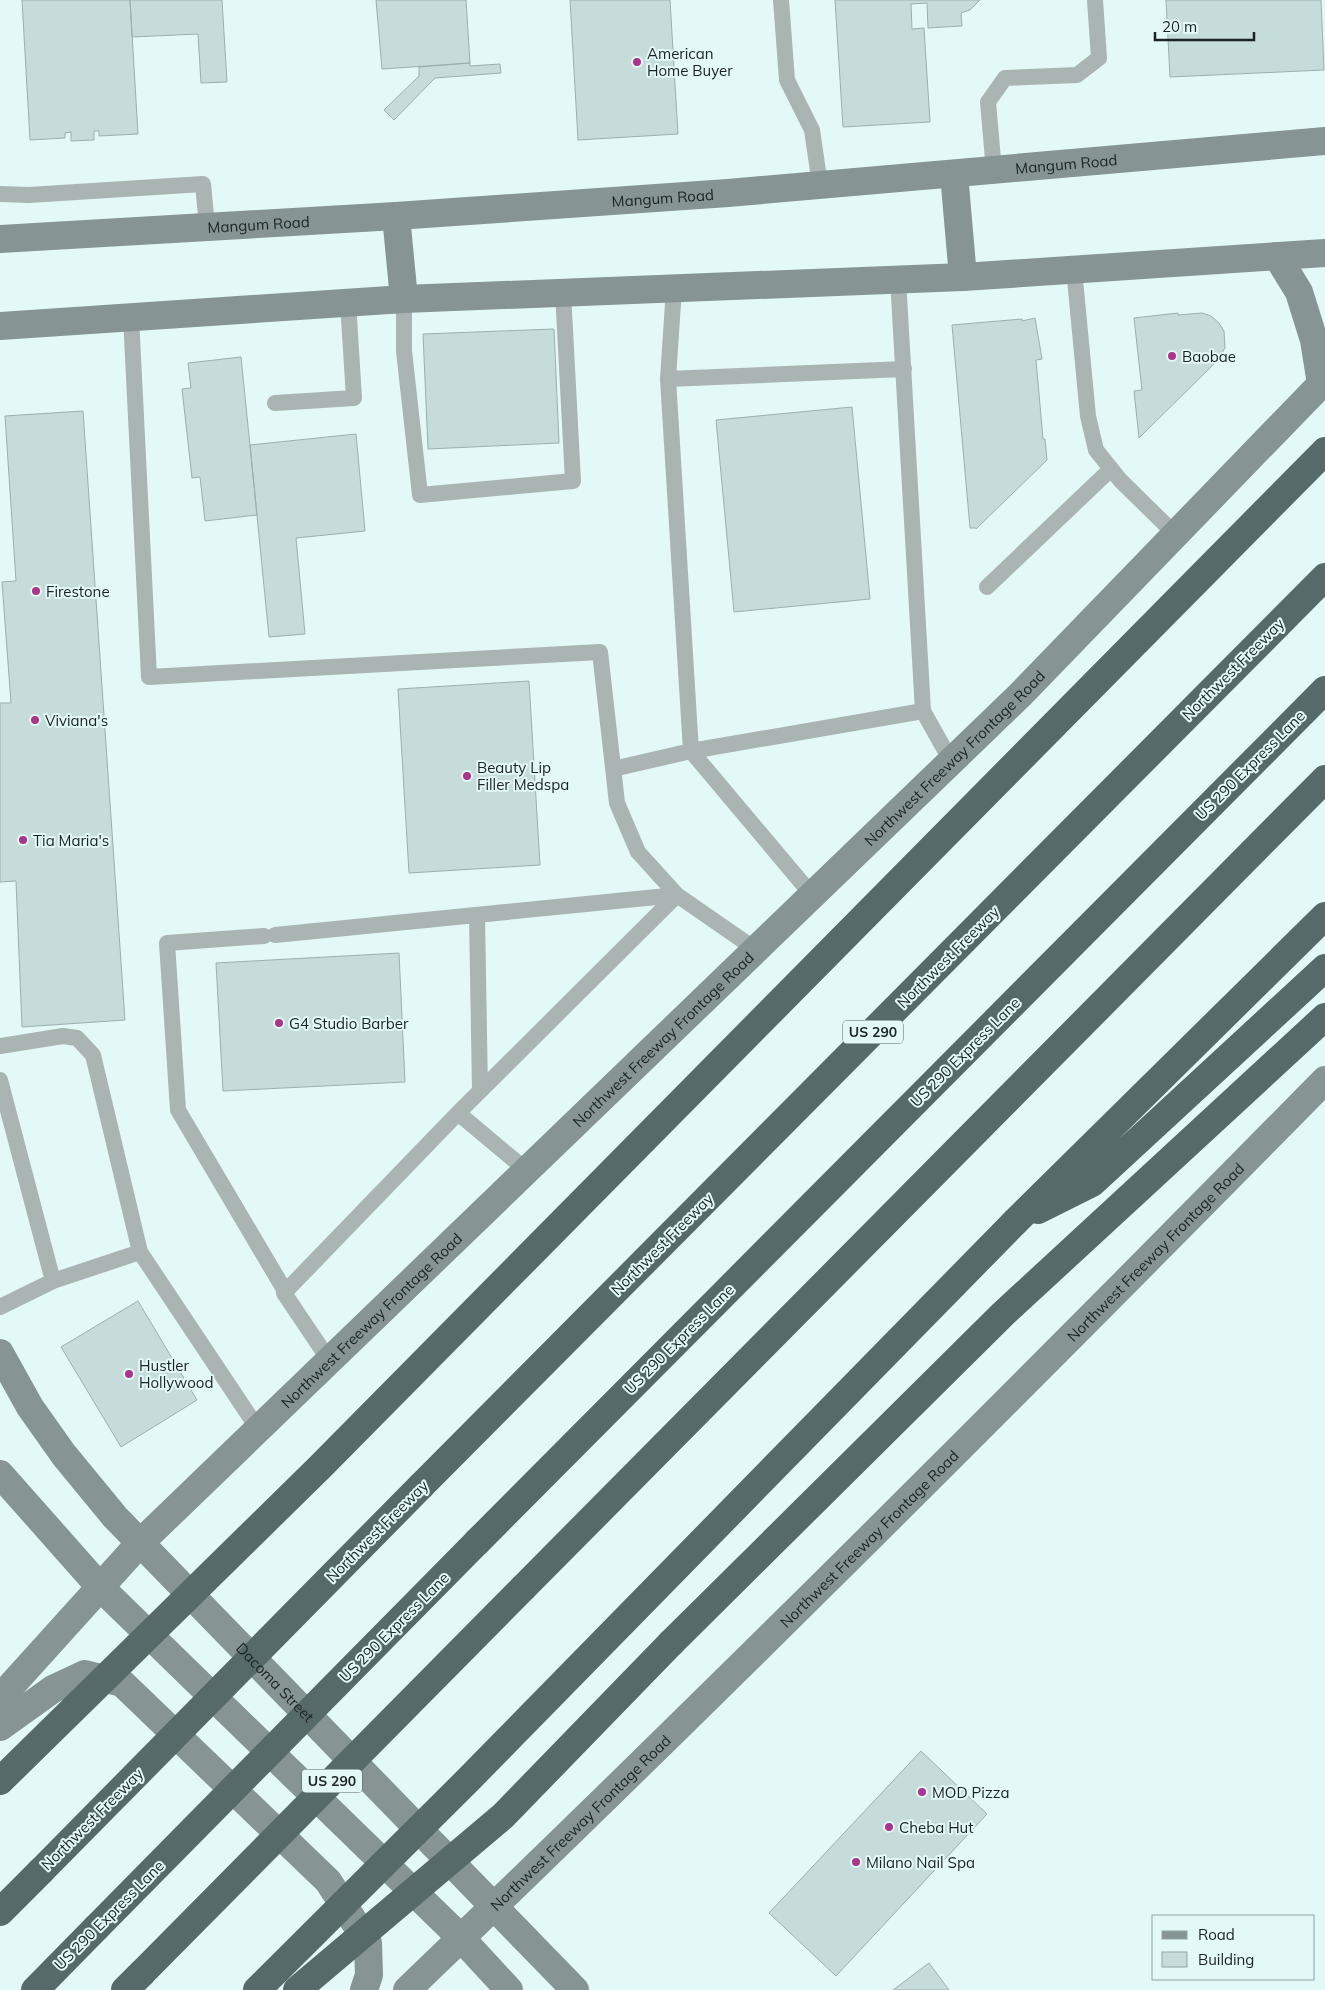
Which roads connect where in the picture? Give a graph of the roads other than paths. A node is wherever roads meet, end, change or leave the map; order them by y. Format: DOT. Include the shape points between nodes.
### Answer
graph roads {
  1 [pos="781,0"];
  2 [pos="1094,0"];
  3 [pos="1325,141"];
  4 [pos="994,171"];
  5 [pos="954,174"];
  6 [pos="820,185"];
  7 [pos="0,194"];
  8 [pos="396,216"];
  9 [pos="207,227"];
  10 [pos="0,239"];
  11 [pos="1325,253"];
  12 [pos="1277,256"];
  13 [pos="1074,269"];
  14 [pos="963,276"];
  15 [pos="898,279"];
  16 [pos="674,288"];
  17 [pos="563,292"];
  18 [pos="404,299"];
  19 [pos="348,302"];
  20 [pos="131,317"];
  21 [pos="0,326"];
  22 [pos="904,369"];
  23 [pos="668,379"];
  24 [pos="1323,382"];
  25 [pos="275,403"];
  26 [pos="1325,451"];
  27 [pos="1111,468"];
  28 [pos="1175,534"];
  29 [pos="1325,577"];
  30 [pos="987,587"];
  31 [pos="1325,690"];
  32 [pos="923,711"];
  33 [pos="692,751"];
  34 [pos="951,761"];
  35 [pos="613,769"];
  36 [pos="1325,779"];
  37 [pos="677,895"];
  38 [pos="812,895"];
  39 [pos="477,915"];
  40 [pos="1325,916"];
  41 [pos="755,950"];
  42 [pos="1325,968"];
  43 [pos="1325,1017"];
  44 [pos="0,1046"];
  45 [pos="0,1080"];
  46 [pos="1325,1080"];
  47 [pos="480,1091"];
  48 [pos="458,1113"];
  49 [pos="526,1170"];
  50 [pos="1015,1222"];
  51 [pos="140,1252"];
  52 [pos="52,1281"];
  53 [pos="286,1291"];
  54 [pos="0,1307"];
  55 [pos="0,1354"];
  56 [pos="329,1360"];
  57 [pos="258,1429"];
  58 [pos="0,1474"];
  59 [pos="140,1543"];
  60 [pos="100,1587"];
  61 [pos="0,1698"];
  62 [pos="0,1727"];
  63 [pos="0,1781"];
  64 [pos="495,1906"];
  65 [pos="0,1912"];
  66 [pos="461,1938"];
  67 [pos="134,1982"];
  68 [pos="35,1990"];
  69 [pos="257,1990"];
  70 [pos="297,1990"];
  71 [pos="364,1990"];
  72 [pos="407,1990"];
  73 [pos="509,1990"];
  74 [pos="576,1990"];
  1 -- 6 [label="lane" via="787,80 812,130"];
  2 -- 4 [label="lane" via="1099,58 1077,75 1005,78 988,102"];
  3 -- 4 [label="main road, Mangum Road"];
  4 -- 5 [label="main road, Mangum Road"];
  5 -- 6 [label="main road, Mangum Road"];
  5 -- 14 [label="main road"];
  6 -- 8 [label="main road, Mangum Road"];
  7 -- 9 [label="lane" via="203,184"];
  8 -- 9 [label="main road, Mangum Road"];
  8 -- 18 [label="main road"];
  9 -- 10 [label="main road, Mangum Road"];
  11 -- 12 [label="main road"];
  12 -- 13 [label="main road"];
  12 -- 24 [label="main road" via="1299,292"];
  13 -- 14 [label="main road"];
  13 -- 27 [label="lane" via="1088,416 1096,450"];
  14 -- 15 [label="main road"];
  15 -- 16 [label="main road"];
  15 -- 22 [label="lane"];
  16 -- 17 [label="main road"];
  16 -- 23 [label="lane"];
  17 -- 18 [label="main road"];
  17 -- 18 [label="lane" via="573,481 420,494 404,351"];
  18 -- 19 [label="main road"];
  19 -- 20 [label="main road"];
  19 -- 25 [label="lane" via="354,398"];
  20 -- 21 [label="main road"];
  20 -- 35 [label="lane" via="149,677 600,652"];
  22 -- 23 [label="lane"];
  22 -- 32 [label="lane"];
  23 -- 33 [label="lane"];
  24 -- 28 [label="main road, Northwest Freeway Frontage Road"];
  26 -- 63 [label="highway, bridge" via="320,1467"];
  27 -- 28 [label="lane"];
  27 -- 30 [label="lane"];
  28 -- 34 [label="main road, Northwest Freeway Frontage Road"];
  29 -- 65 [label="highway, Northwest Freeway / US 290, bridge"];
  31 -- 68 [label="highway, US 290 Express Lane, bridge"];
  32 -- 33 [label="lane"];
  32 -- 34 [label="lane"];
  33 -- 35 [label="lane"];
  33 -- 38 [label="lane"];
  34 -- 38 [label="main road, Northwest Freeway Frontage Road"];
  35 -- 37 [label="lane" via="617,803 638,852"];
  36 -- 67 [label="highway, US 290, bridge"];
  37 -- 39 [label="lane"];
  37 -- 41 [label="lane"];
  37 -- 47 [label="lane"];
  38 -- 41 [label="main road, Northwest Freeway Frontage Road"];
  39 -- 47 [label="lane"];
  39 -- 53 [label="lane" via="167,943 178,1110"];
  40 -- 50 [label="highway"];
  41 -- 49 [label="main road, Northwest Freeway Frontage Road"];
  42 -- 50 [label="highway" via="1092,1183"];
  43 -- 70 [label="highway, bridge" via="1003,1314 671,1643 503,1816"];
  44 -- 51 [label="lane" via="62,1036 77,1038 93,1054"];
  45 -- 52 [label="lane"];
  46 -- 64 [label="main road, Northwest Freeway Frontage Road" via="1073,1336"];
  47 -- 48 [label="lane"];
  48 -- 49 [label="lane"];
  48 -- 53 [label="lane"];
  49 -- 56 [label="main road, Northwest Freeway Frontage Road"];
  50 -- 69 [label="highway, bridge" via="470,1778"];
  51 -- 52 [label="lane"];
  51 -- 57 [label="lane"];
  52 -- 54 [label="lane"];
  53 -- 56 [label="lane" via="284,1293"];
  55 -- 59 [label="main road, Dacoma Street" via="30,1407 64,1455"];
  56 -- 57 [label="main road, Northwest Freeway Frontage Road"];
  57 -- 59 [label="main road, Northwest Freeway Frontage Road"];
  58 -- 60 [label="main road"];
  59 -- 60 [label="main road, Northwest Freeway Frontage Road"];
  59 -- 64 [label="main road, Dacoma Street"];
  60 -- 61 [label="main road, Northwest Freeway Frontage Road"];
  60 -- 66 [label="main road"];
  62 -- 71 [label="main road" via="53,1689 85,1674 122,1683 328,1881 368,1942 370,1975"];
  64 -- 66 [label="main road, Northwest Freeway Frontage Road"];
  64 -- 74 [label="main road, Dacoma Street"];
  66 -- 72 [label="main road, Northwest Freeway Frontage Road"];
  66 -- 73 [label="main road"];
}
